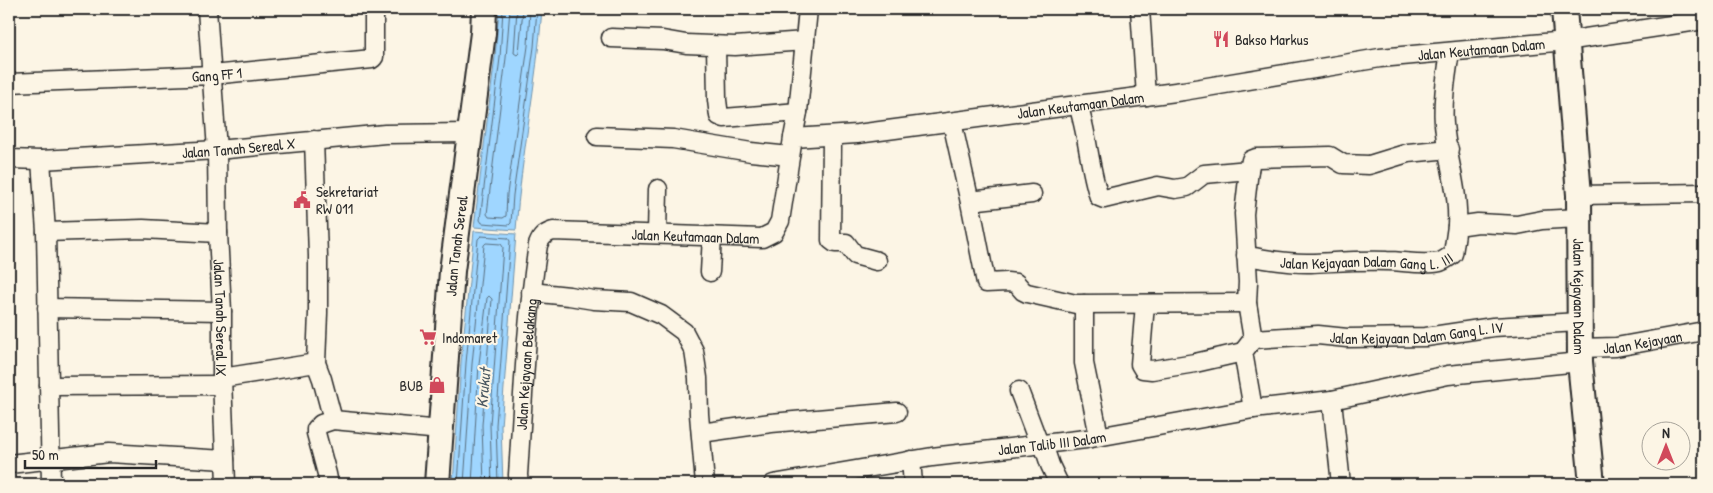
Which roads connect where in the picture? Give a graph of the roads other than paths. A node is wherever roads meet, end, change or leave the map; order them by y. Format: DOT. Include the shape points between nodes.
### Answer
graph roads {
  1 [pos="207,9"];
  2 [pos="374,9"];
  3 [pos="484,9"];
  4 [pos="808,9"];
  5 [pos="1140,9"];
  6 [pos="1564,9"];
  7 [pos="1704,20"];
  8 [pos="611,38"];
  9 [pos="805,41"];
  10 [pos="1566,41"];
  11 [pos="716,46"];
  12 [pos="1450,52"];
  13 [pos="212,75"];
  14 [pos="9,83"];
  15 [pos="1146,96"];
  16 [pos="1078,105"];
  17 [pos="798,112"];
  18 [pos="952,122"];
  19 [pos="469,133"];
  20 [pos="597,136"];
  21 [pos="832,137"];
  22 [pos="793,138"];
  23 [pos="314,140"];
  24 [pos="217,150"];
  25 [pos="1449,150"];
  26 [pos="790,156"];
  27 [pos="9,159"];
  28 [pos="41,160"];
  29 [pos="1250,170"];
  30 [pos="658,189"];
  31 [pos="1704,193"];
  32 [pos="1032,194"];
  33 [pos="1579,195"];
  34 [pos="970,201"];
  35 [pos="1580,218"];
  36 [pos="1457,226"];
  37 [pos="46,232"];
  38 [pos="218,233"];
  39 [pos="657,234"];
  40 [pos="712,236"];
  41 [pos="538,246"];
  42 [pos="1246,256"];
  43 [pos="877,261"];
  44 [pos="710,272"];
  45 [pos="531,292"];
  46 [pos="1247,303"];
  47 [pos="1084,304"];
  48 [pos="1145,304"];
  49 [pos="47,308"];
  50 [pos="222,311"];
  51 [pos="1579,322"];
  52 [pos="1704,331"];
  53 [pos="1248,346"];
  54 [pos="1580,355"];
  55 [pos="316,363"];
  56 [pos="222,382"];
  57 [pos="49,386"];
  58 [pos="1019,391"];
  59 [pos="1332,400"];
  60 [pos="1253,410"];
  61 [pos="897,412"];
  62 [pos="333,420"];
  63 [pos="441,430"];
  64 [pos="700,433"];
  65 [pos="1099,436"];
  66 [pos="1041,444"];
  67 [pos="51,459"];
  68 [pos="226,460"];
  69 [pos="911,460"];
  70 [pos="9,464"];
  71 [pos="817,481"];
  72 [pos="51,484"];
  73 [pos="226,484"];
  74 [pos="329,484"];
  75 [pos="438,484"];
  76 [pos="519,484"];
  77 [pos="705,484"];
  78 [pos="773,484"];
  79 [pos="913,484"];
  80 [pos="1059,484"];
  81 [pos="1341,484"];
  82 [pos="1592,484"];
  1 -- 13 [label="street, Jalan Tanah Sereal IX"];
  2 -- 13 [label="street, Gang FF 1" via="372,59"];
  3 -- 19 [label="street, Jalan Tanah Sereal"];
  4 -- 9 [label="street"];
  5 -- 15 [label="street"];
  6 -- 10 [label="street, Jalan Kejayaan Dalam"];
  7 -- 10 [label="street, Jalan Keutamaan Dalam"];
  8 -- 11 [label="street"];
  9 -- 11 [label="street"];
  9 -- 17 [label="street"];
  10 -- 12 [label="street, Jalan Keutamaan Dalam"];
  10 -- 33 [label="street, Jalan Kejayaan Dalam"];
  11 -- 17 [label="street" via="719,116"];
  12 -- 15 [label="street, Jalan Keutamaan Dalam" via="1380,58"];
  12 -- 25 [label="street" via="1444,96 1444,128"];
  13 -- 14 [label="street, Gang FF 1"];
  13 -- 24 [label="street, Jalan Tanah Sereal IX"];
  15 -- 16 [label="street, Jalan Keutamaan Dalam"];
  16 -- 18 [label="street, Jalan Keutamaan Dalam"];
  16 -- 29 [label="street" via="1101,199 1160,186 1184,188 1204,174"];
  17 -- 22 [label="street"];
  18 -- 21 [label="street, Jalan Keutamaan Dalam"];
  18 -- 34 [label="street"];
  19 -- 23 [label="street, Jalan Tanah Sereal X" via="385,134"];
  19 -- 63 [label="street, Jalan Tanah Sereal" via="452,271"];
  20 -- 26 [label="street" via="673,139"];
  21 -- 22 [label="street, Jalan Keutamaan Dalam"];
  21 -- 43 [label="street" via="831,240 846,243 855,255"];
  22 -- 26 [label="street, Jalan Keutamaan Dalam"];
  23 -- 24 [label="street, Jalan Tanah Sereal X"];
  23 -- 55 [label="street" via="318,256"];
  24 -- 28 [label="street, Jalan Tanah Sereal X"];
  24 -- 38 [label="street, Jalan Tanah Sereal IX"];
  25 -- 29 [label="street" via="1408,153 1369,165 1343,164 1330,156 1256,158 1251,160"];
  25 -- 36 [label="street"];
  26 -- 40 [label="street, Jalan Keutamaan Dalam" via="780,222 774,232 762,238"];
  27 -- 28 [label="street, Jalan Tanah Sereal X"];
  28 -- 37 [label="street"];
  29 -- 42 [label="street" via="1244,214"];
  30 -- 39 [label="street"];
  31 -- 33 [label="street"];
  32 -- 34 [label="street"];
  33 -- 35 [label="street, Jalan Kejayaan Dalam"];
  34 -- 47 [label="street" via="986,283 1014,283 1027,293"];
  35 -- 36 [label="street, Jalan Kejayaan Dalam Gang L. III" via="1517,225 1478,223"];
  35 -- 51 [label="street, Jalan Kejayaan Dalam"];
  36 -- 42 [label="street, Jalan Kejayaan Dalam Gang L. III" via="1453,254 1439,262 1413,264 1360,260 1310,263"];
  37 -- 38 [label="street" via="143,229"];
  37 -- 49 [label="street"];
  38 -- 50 [label="street, Jalan Tanah Sereal IX"];
  39 -- 40 [label="street, Jalan Keutamaan Dalam"];
  39 -- 41 [label="street, Jalan Keutamaan Dalam" via="553,231 540,238"];
  40 -- 44 [label="street"];
  41 -- 45 [label="street, Jalan Kejayaan Belakang"];
  42 -- 46 [label="street"];
  45 -- 64 [label="street" via="631,302 661,315 684,332 694,351"];
  45 -- 76 [label="street, Jalan Kejayaan Belakang"];
  46 -- 48 [label="street"];
  46 -- 53 [label="street"];
  47 -- 48 [label="street"];
  47 -- 65 [label="street" via="1084,363"];
  48 -- 53 [label="street, Jalan Kejayaan Dalam Gang L. IV" via="1140,364 1143,369 1195,363"];
  49 -- 50 [label="street"];
  49 -- 57 [label="street"];
  50 -- 56 [label="street, Jalan Tanah Sereal IX"];
  51 -- 53 [label="street, Jalan Kejayaan Dalam Gang L. IV" via="1493,327 1426,337 1318,335"];
  51 -- 54 [label="street, Jalan Kejayaan Dalam"];
  52 -- 54 [label="street, Jalan Kejayaan"];
  53 -- 60 [label="street"];
  54 -- 59 [label="street, Jalan Kejayaan Dalam" via="1448,375"];
  54 -- 82 [label="street"];
  55 -- 56 [label="street"];
  55 -- 62 [label="street"];
  56 -- 57 [label="street"];
  56 -- 68 [label="street, Jalan Tanah Sereal IX"];
  57 -- 67 [label="street"];
  58 -- 66 [label="street"];
  59 -- 60 [label="street, Jalan Talib III Dalam"];
  59 -- 81 [label="street"];
  60 -- 65 [label="street, Jalan Talib III Dalam"];
  61 -- 64 [label="street"];
  62 -- 63 [label="street"];
  62 -- 74 [label="street" via="316,429"];
  63 -- 75 [label="street, Jalan Tanah Sereal"];
  64 -- 77 [label="street"];
  65 -- 66 [label="street, Jalan Talib III Dalam"];
  66 -- 69 [label="street, Jalan Talib III Dalam"];
  66 -- 80 [label="street"];
  67 -- 68 [label="street" via="108,453"];
  67 -- 70 [label="street"];
  67 -- 72 [label="street"];
  68 -- 73 [label="street, Jalan Tanah Sereal IX"];
  69 -- 71 [label="street, Jalan Talib III Dalam"];
  69 -- 79 [label="street"];
  71 -- 78 [label="street, Jalan Talib III Dalam"];
}
